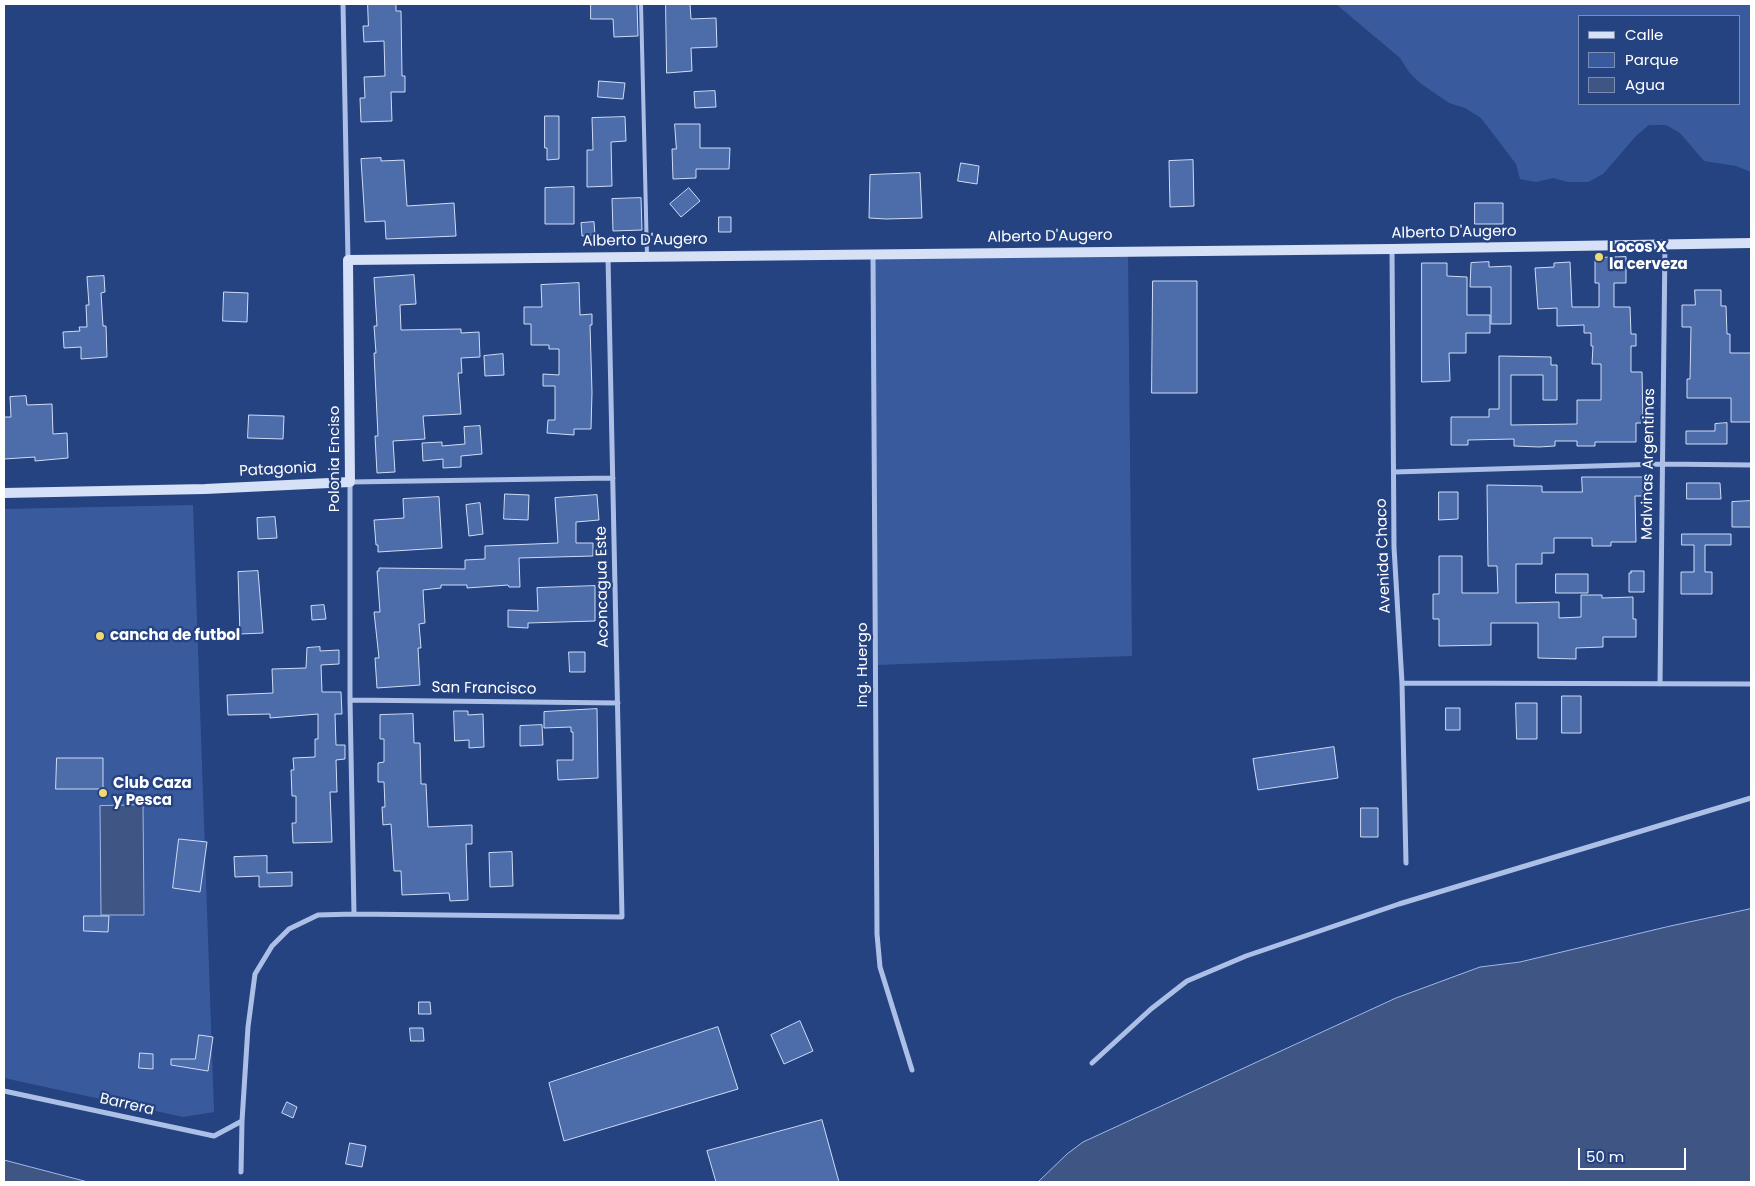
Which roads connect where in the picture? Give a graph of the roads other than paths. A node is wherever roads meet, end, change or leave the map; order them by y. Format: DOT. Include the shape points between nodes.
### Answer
graph roads {
  1 [pos="343,4"];
  2 [pos="641,4"];
  3 [pos="1751,242"];
  4 [pos="1665,244"];
  5 [pos="1392,249"];
  6 [pos="873,254"];
  7 [pos="608,256"];
  8 [pos="647,256"];
  9 [pos="348,260"];
  10 [pos="1661,464"];
  11 [pos="1751,465"];
  12 [pos="1394,472"];
  13 [pos="613,478"];
  14 [pos="350,482"];
  15 [pos="4,493"];
  16 [pos="1402,683"];
  17 [pos="1660,684"];
  18 [pos="1751,684"];
  19 [pos="350,700"];
  20 [pos="618,703"];
  21 [pos="1751,798"];
  22 [pos="1406,863"];
  23 [pos="354,914"];
  24 [pos="1092,1063"];
  25 [pos="912,1070"];
  26 [pos="4,1091"];
  27 [pos="242,1121"];
  28 [pos="242,1172"];
  1 -- 9 [label="street, Polonia Enciso"];
  2 -- 8 [label="lane"];
  3 -- 4 [label="main road, Alberto D'Augero"];
  4 -- 5 [label="main road, Alberto D'Augero"];
  4 -- 10 [label="street, Malvinas Argentinas"];
  5 -- 6 [label="main road, Alberto D'Augero"];
  5 -- 12 [label="street, Avenida Chaco"];
  6 -- 8 [label="main road, Alberto D'Augero"];
  6 -- 25 [label="street, Ing. Huergo" via="877,934 880,967"];
  7 -- 8 [label="main road, Alberto D'Augero"];
  7 -- 9 [label="main road, Alberto D'Augero"];
  7 -- 13 [label="street, Aconcagua Este"];
  9 -- 14 [label="main road, Polonia Enciso"];
  10 -- 11 [label="street"];
  10 -- 12 [label="street"];
  10 -- 17 [label="street, Malvinas Argentinas"];
  12 -- 16 [label="street, Avenida Chaco" via="1394,547"];
  13 -- 14 [label="street, Patagonia"];
  13 -- 20 [label="street, Aconcagua Este"];
  14 -- 15 [label="main road, Patagonia"];
  14 -- 19 [label="street, Polonia Enciso"];
  16 -- 17 [label="street"];
  16 -- 22 [label="street, Avenida Chaco"];
  17 -- 18 [label="street"];
  19 -- 20 [label="street, San Francisco"];
  19 -- 23 [label="street, Polonia Enciso"];
  20 -- 23 [label="street, Aconcagua Este" via="622,917"];
  21 -- 24 [label="street" via="1399,904 1246,956 1187,981 1150,1009"];
  23 -- 27 [label="street" via="318,915 289,928 272,946 254,974"];
  26 -- 27 [label="street, Barrera" via="214,1136"];
  27 -- 28 [label="street"];
}
